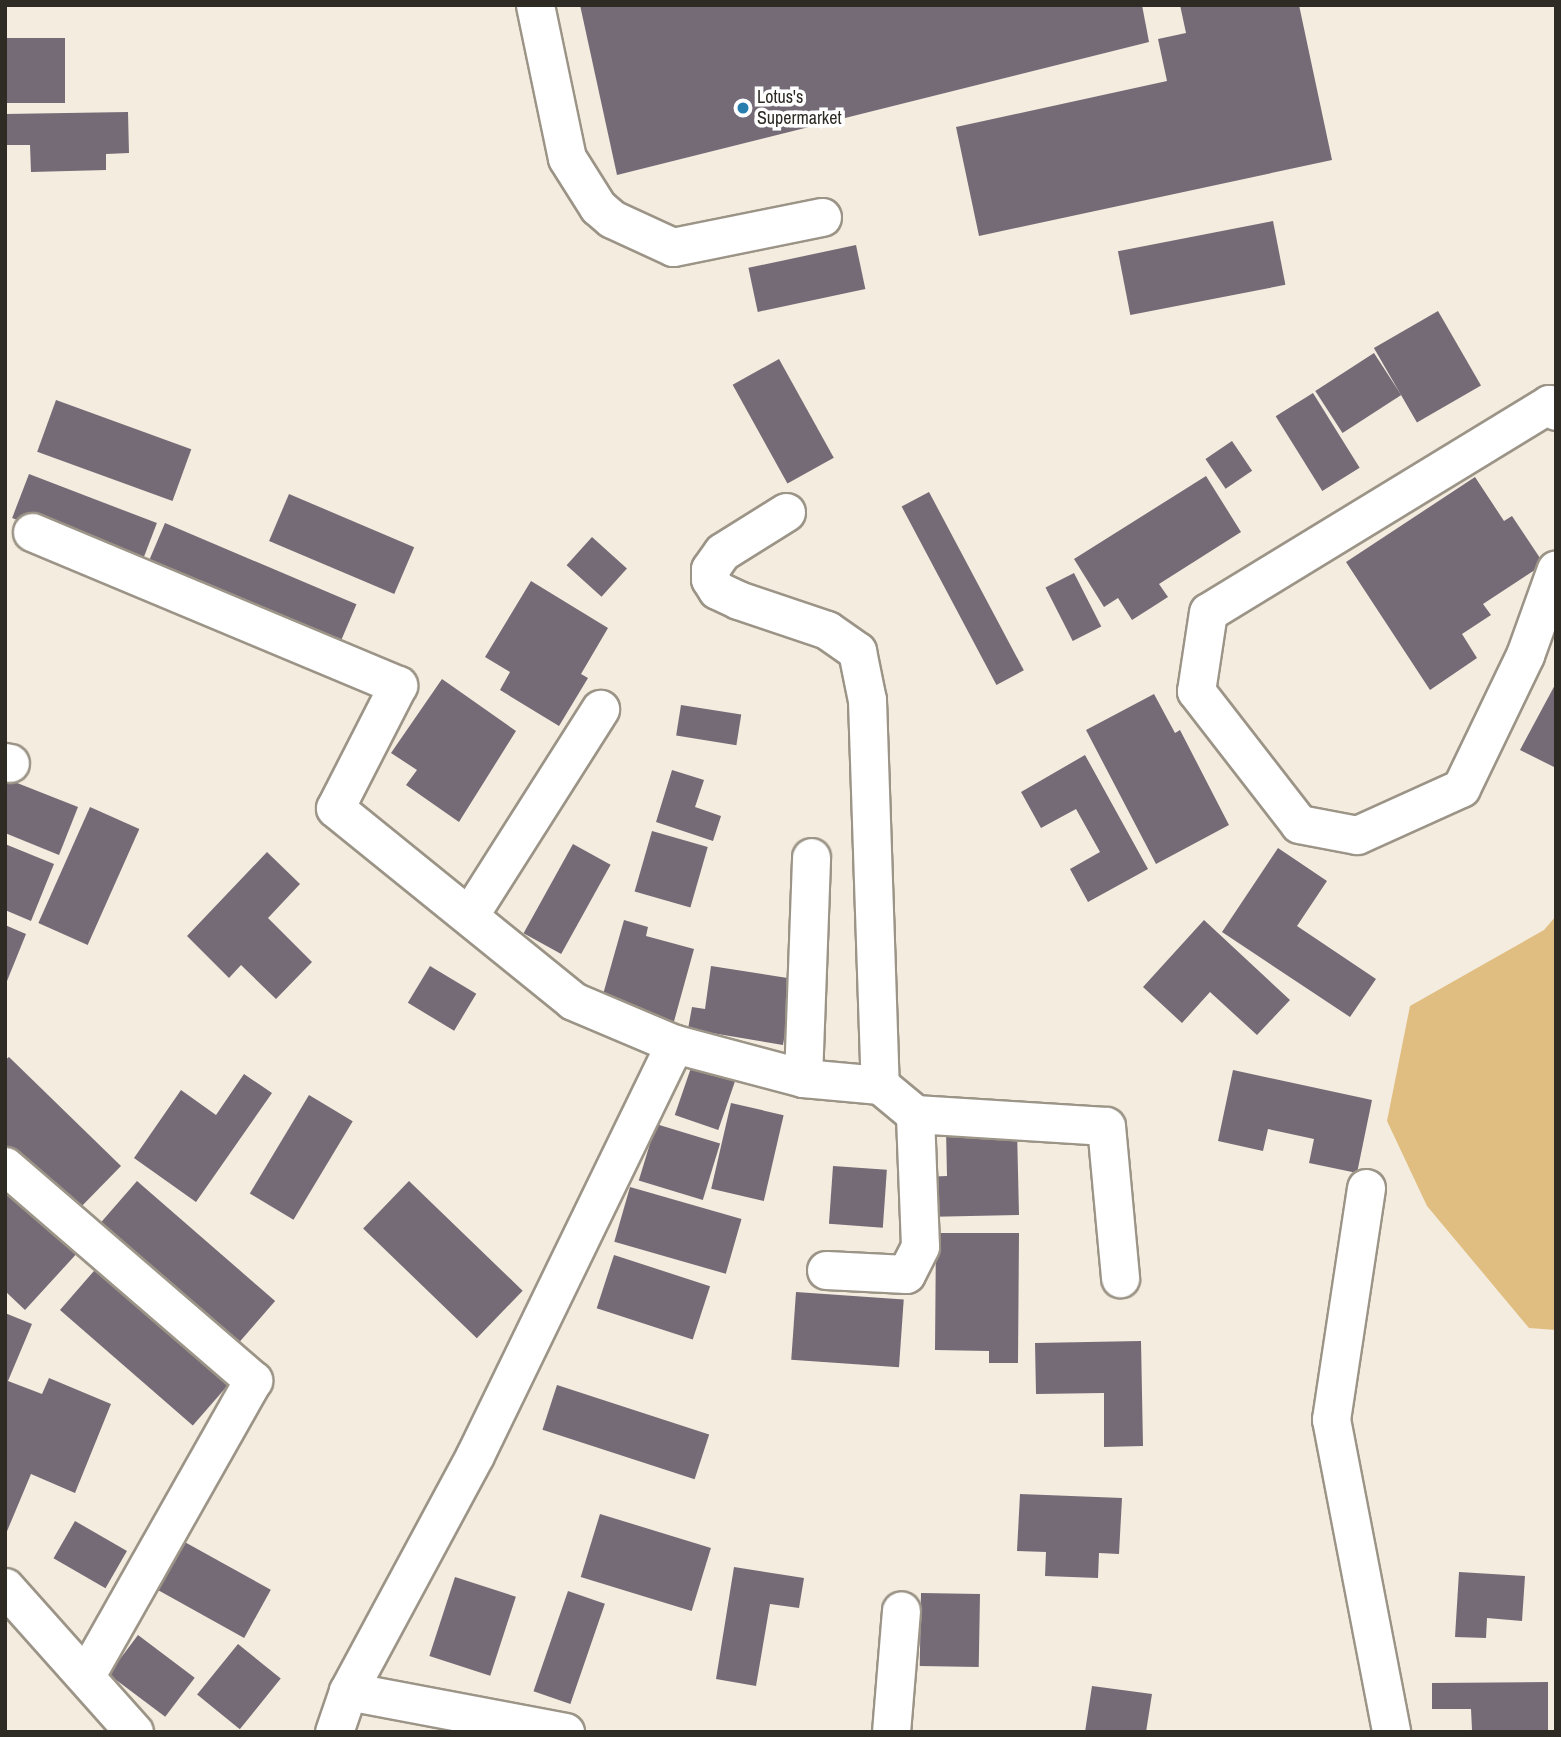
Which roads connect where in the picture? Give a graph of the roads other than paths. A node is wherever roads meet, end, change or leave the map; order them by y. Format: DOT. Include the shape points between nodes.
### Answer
graph roads {
  1 [pos="535,5"];
  2 [pos="822,217"];
  3 [pos="1556,411"];
  4 [pos="786,512"];
  5 [pos="32,532"];
  6 [pos="1556,569"];
  7 [pos="600,709"];
  8 [pos="811,856"];
  9 [pos="470,914"];
  10 [pos="675,1044"];
  11 [pos="803,1078"];
  12 [pos="880,1085"];
  13 [pos="915,1114"];
  14 [pos="5,1166"];
  15 [pos="1366,1188"];
  16 [pos="826,1270"];
  17 [pos="1120,1278"];
  18 [pos="5,1587"];
  19 [pos="901,1610"];
  20 [pos="87,1674"];
  21 [pos="348,1691"];
  22 [pos="134,1732"];
  23 [pos="334,1732"];
  24 [pos="565,1732"];
  25 [pos="891,1732"];
  26 [pos="1391,1732"];
  1 -- 2 [label="street" via="567,158 598,207 612,219 673,247"];
  3 -- 6 [label="street" via="1549,404 1208,612 1196,691 1299,824 1357,835 1461,788 1525,655"];
  4 -- 12 [label="street" via="722,552 710,569 710,579 718,590 738,600 827,630 857,651 867,700"];
  5 -- 9 [label="street" via="398,685 335,808"];
  7 -- 9 [label="street"];
  8 -- 11 [label="street"];
  9 -- 10 [label="street" via="573,1001"];
  10 -- 11 [label="street"];
  10 -- 21 [label="street" via="475,1455"];
  11 -- 12 [label="street"];
  12 -- 13 [label="street"];
  13 -- 16 [label="street" via="920,1246 906,1274"];
  13 -- 17 [label="street" via="1106,1126"];
  14 -- 20 [label="street" via="253,1380"];
  15 -- 26 [label="street" via="1331,1419"];
  18 -- 20 [label="street"];
  19 -- 25 [label="street"];
  20 -- 22 [label="street"];
  21 -- 23 [label="street"];
  21 -- 24 [label="street"];
}
